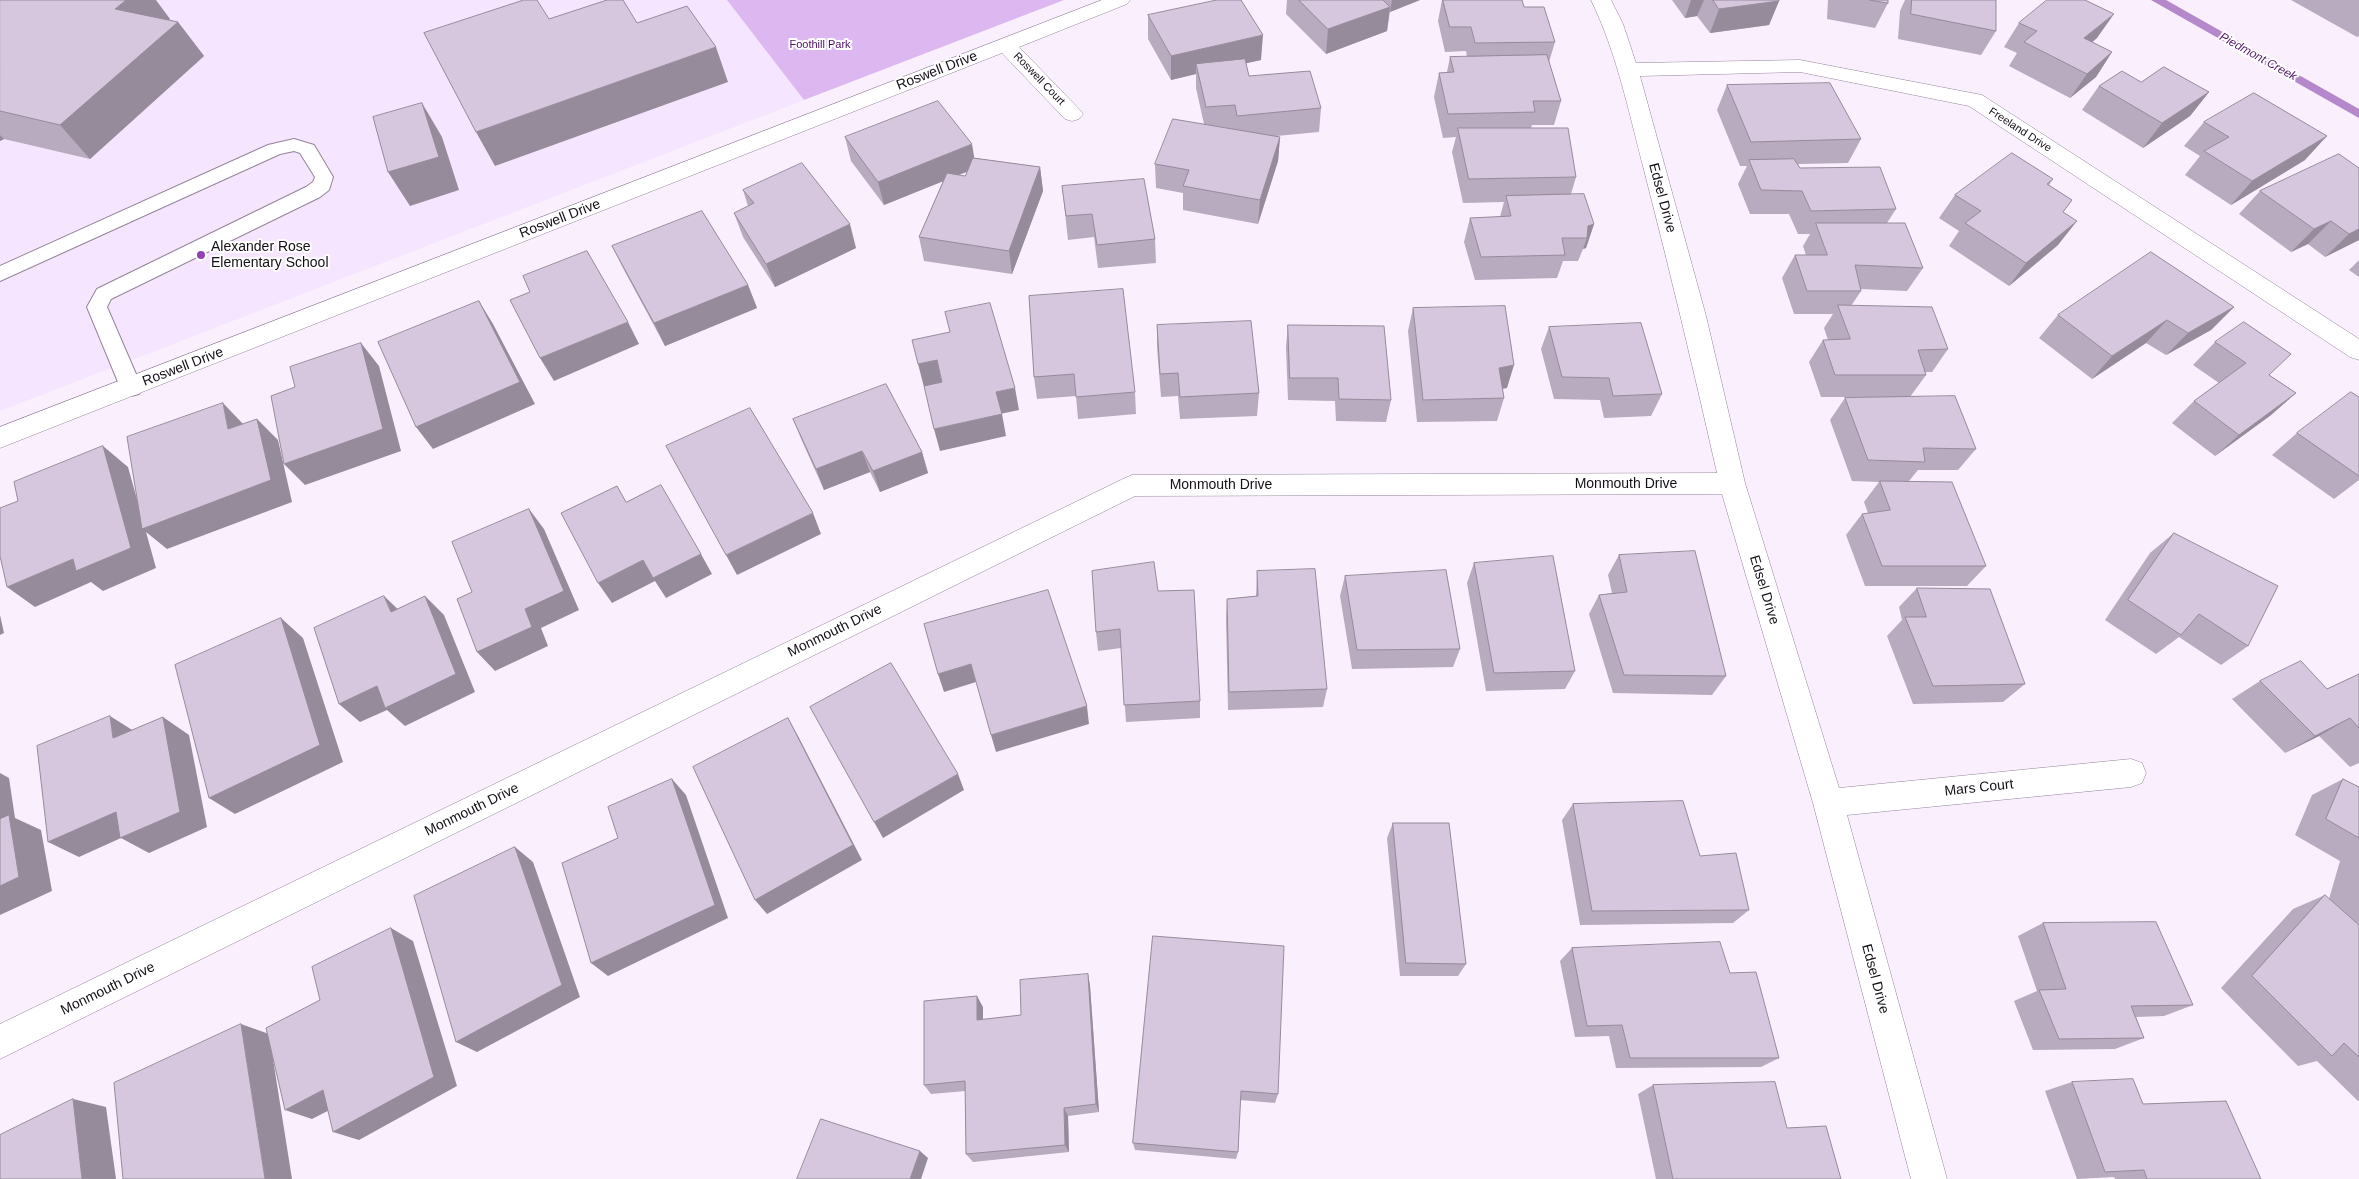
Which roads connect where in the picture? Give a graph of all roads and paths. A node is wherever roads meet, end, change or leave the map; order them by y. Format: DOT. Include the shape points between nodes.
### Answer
graph roads {
  1 [pos="1120,0"];
  2 [pos="1601,0"];
  3 [pos="1006,45"];
  4 [pos="1628,70"];
  5 [pos="1072,114"];
  6 [pos="0,274"];
  7 [pos="2359,351"];
  8 [pos="131,388"];
  9 [pos="0,438"];
  10 [pos="1732,483"];
  11 [pos="2131,773"];
  12 [pos="1828,803"];
  13 [pos="0,1042"];
  14 [pos="1929,1179"];
  1 -- 3 [label="street, Roswell Drive"];
  2 -- 4 [label="street, Edsel Drive" via="1613,24"];
  3 -- 5 [label="street, Roswell Court"];
  3 -- 8 [label="street, Roswell Drive"];
  4 -- 7 [label="street, Freeland Drive" via="1800,66 1975,100"];
  4 -- 10 [label="street, Edsel Drive" via="1694,316"];
  6 -- 8 [label="lane" via="275,149 294,145 307,149 324,177 322,185 104,294 97,308"];
  8 -- 9 [label="street, Roswell Drive"];
  10 -- 12 [label="street, Edsel Drive"];
  10 -- 13 [label="street, Monmouth Drive" via="1132,486"];
  11 -- 12 [label="street, Mars Court"];
  12 -- 14 [label="street, Edsel Drive"];
}
